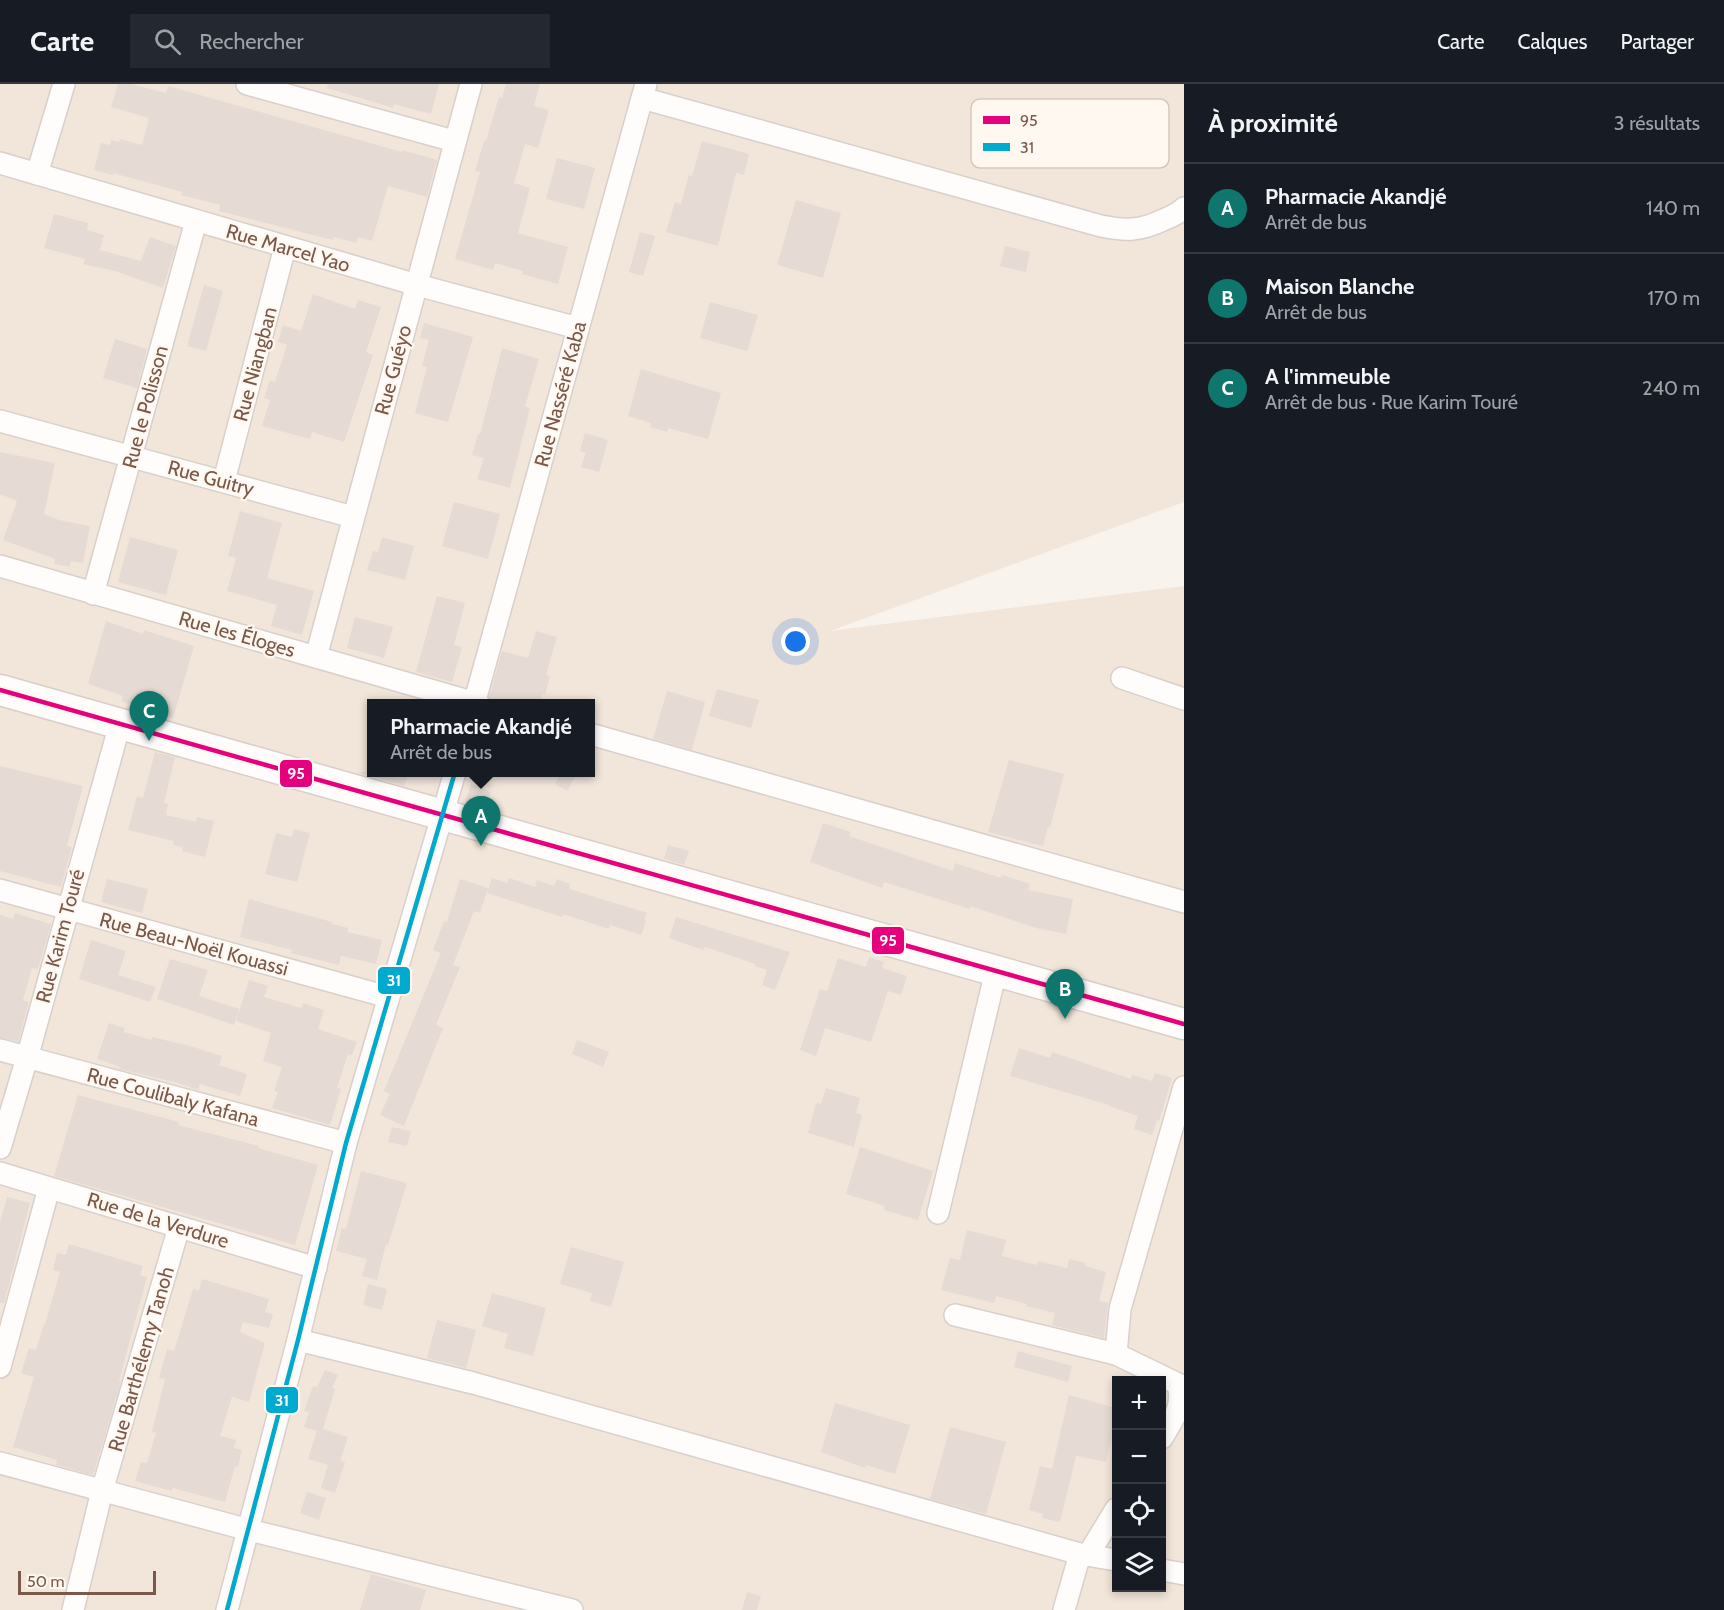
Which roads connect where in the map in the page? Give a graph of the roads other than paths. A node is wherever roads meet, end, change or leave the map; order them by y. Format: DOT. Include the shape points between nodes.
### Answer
graph roads {
  1 [pos="63,84"];
  2 [pos="247,84"];
  3 [pos="471,84"];
  4 [pos="644,91"];
  5 [pos="454,141"];
  6 [pos="0,163"];
  7 [pos="37,174"];
  8 [pos="1184,208"];
  9 [pos="196,221"];
  10 [pos="285,247"];
  11 [pos="417,285"];
  12 [pos="578,328"];
  13 [pos="0,421"];
  14 [pos="131,456"];
  15 [pos="224,481"];
  16 [pos="353,517"];
  17 [pos="0,566"];
  18 [pos="93,594"];
  19 [pos="316,657"];
  20 [pos="1122,678"];
  21 [pos="0,690"];
  22 [pos="462,699"];
  23 [pos="477,699"];
  24 [pos="1184,699"];
  25 [pos="120,724"];
  26 [pos="595,735"];
  27 [pos="454,777"];
  28 [pos="443,816"];
  29 [pos="0,890"];
  30 [pos="1184,902"];
  31 [pos="67,909"];
  32 [pos="996,971"];
  33 [pos="388,997"];
  34 [pos="1184,1024"];
  35 [pos="0,1050"];
  36 [pos="27,1058"];
  37 [pos="1184,1087"];
  38 [pos="346,1143"];
  39 [pos="0,1148"];
  40 [pos="0,1173"];
  41 [pos="49,1188"];
  42 [pos="938,1213"];
  43 [pos="179,1227"];
  44 [pos="316,1268"];
  45 [pos="9,1301"];
  46 [pos="955,1315"];
  47 [pos="298,1340"];
  48 [pos="1116,1354"];
  49 [pos="0,1367"];
  50 [pos="1166,1430"];
  51 [pos="0,1463"];
  52 [pos="102,1491"];
  53 [pos="1112,1515"];
  54 [pos="249,1530"];
  55 [pos="1084,1554"];
  56 [pos="1112,1559"];
  57 [pos="1166,1571"];
  58 [pos="1184,1574"];
  59 [pos="73,1610"];
  60 [pos="227,1610"];
  61 [pos="572,1610"];
  62 [pos="1064,1610"];
  1 -- 7 [label="street"];
  2 -- 5 [label="street"];
  3 -- 5 [label="street, Rue Guéyo"];
  4 -- 8 [label="street" via="1101,226 1121,230 1146,228"];
  4 -- 12 [label="street, Rue Nasséré Kaba"];
  5 -- 11 [label="street, Rue Guéyo"];
  6 -- 7 [label="street, Rue Marcel Yao"];
  7 -- 9 [label="street, Rue Marcel Yao"];
  9 -- 10 [label="street, Rue Marcel Yao"];
  9 -- 14 [label="street, Rue le Polisson"];
  10 -- 11 [label="street, Rue Marcel Yao"];
  10 -- 15 [label="street, Rue Niangban"];
  11 -- 12 [label="street, Rue Marcel Yao"];
  11 -- 16 [label="street, Rue Guéyo"];
  12 -- 23 [label="street, Rue Nasséré Kaba"];
  13 -- 14 [label="street, Rue Guitry"];
  14 -- 15 [label="street, Rue Guitry"];
  14 -- 18 [label="street, Rue le Polisson"];
  15 -- 16 [label="street, Rue Guitry"];
  16 -- 19 [label="street, Rue Guéyo"];
  17 -- 18 [label="street, Rue les Éloges"];
  18 -- 19 [label="street, Rue les Éloges"];
  19 -- 22 [label="street, Rue les Éloges"];
  20 -- 24 [label="street"];
  21 -- 25 [label="street"];
  25 -- 28 [label="street"];
  25 -- 31 [label="street, Rue Karim Touré"];
  26 -- 30 [label="street"];
  27 -- 28 [label="street"];
  28 -- 32 [label="street"];
  28 -- 33 [label="street"];
  29 -- 31 [label="street, Rue Beau-Noël Kouassi"];
  31 -- 33 [label="street, Rue Beau-Noël Kouassi"];
  31 -- 36 [label="street, Rue Karim Touré"];
  32 -- 34 [label="street"];
  32 -- 42 [label="street"];
  33 -- 38 [label="street"];
  35 -- 36 [label="street, Rue Coulibaly Kafana"];
  36 -- 38 [label="street, Rue Coulibaly Kafana"];
  36 -- 39 [label="street, Rue Karim Touré"];
  37 -- 48 [label="street" via="1120,1309"];
  38 -- 44 [label="street"];
  40 -- 41 [label="street, Rue de la Verdure"];
  41 -- 43 [label="street, Rue de la Verdure"];
  41 -- 45 [label="street"];
  43 -- 44 [label="street, Rue de la Verdure"];
  43 -- 52 [label="street, Rue Barthélemy Tanoh"];
  44 -- 47 [label="street"];
  45 -- 49 [label="street"];
  46 -- 48 [label="street"];
  47 -- 54 [label="street"];
  47 -- 55 [label="street" via="473,1383"];
  48 -- 50 [label="street" via="1178,1384 1182,1396"];
  51 -- 52 [label="street"];
  52 -- 54 [label="street"];
  52 -- 59 [label="street, Rue Barthélemy Tanoh"];
  53 -- 55 [label="street"];
  54 -- 60 [label="street"];
  54 -- 61 [label="street"];
  55 -- 56 [label="street"];
  55 -- 62 [label="street"];
  57 -- 58 [label="street"];
}
